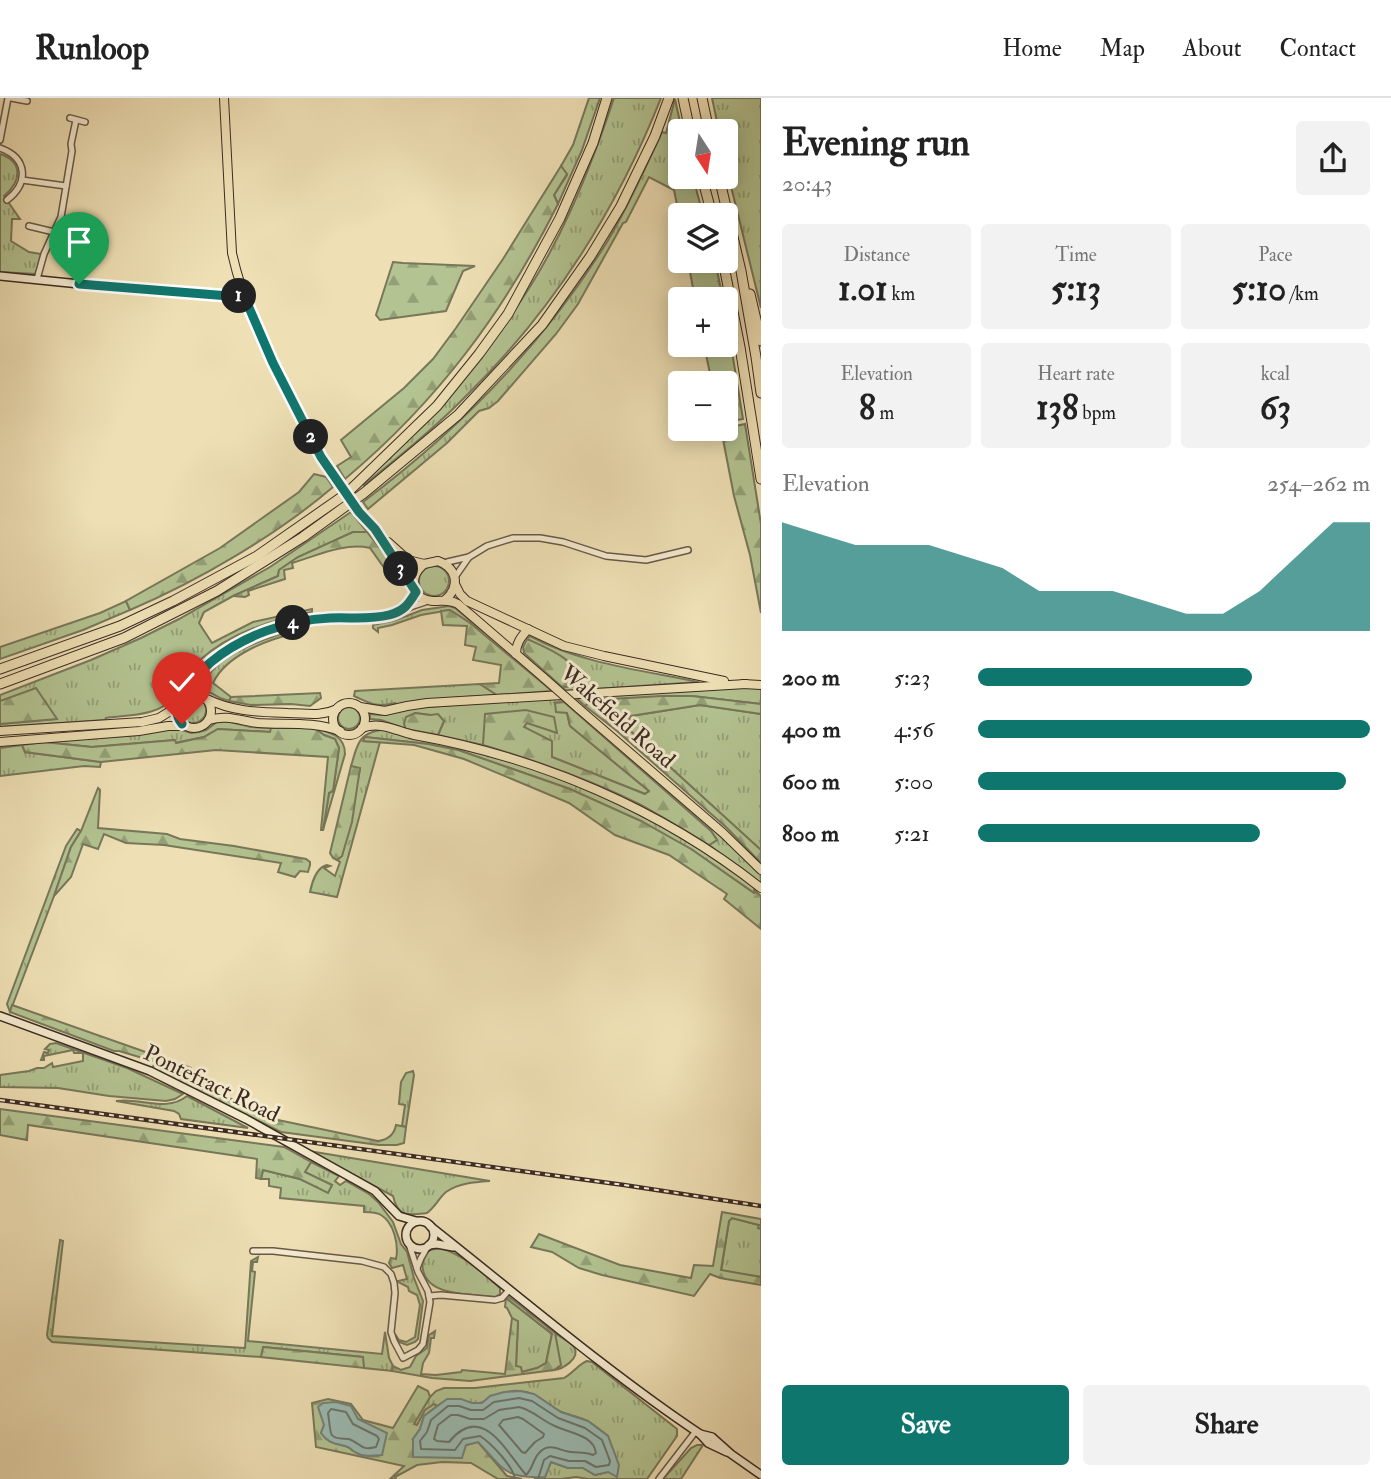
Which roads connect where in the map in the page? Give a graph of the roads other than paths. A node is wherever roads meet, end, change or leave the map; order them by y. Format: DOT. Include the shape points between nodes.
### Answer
graph roads {
  1 [pos="10,98"];
  2 [pos="224,98"];
  3 [pos="607,98"];
  4 [pos="669,98"];
  5 [pos="683,98"];
  6 [pos="702,98"];
  7 [pos="27,101"];
  8 [pos="687,119"];
  9 [pos="706,119"];
  10 [pos="85,122"];
  11 [pos="0,140"];
  12 [pos="0,148"];
  13 [pos="22,180"];
  14 [pos="66,186"];
  15 [pos="7,200"];
  16 [pos="29,226"];
  17 [pos="54,232"];
  18 [pos="738,255"];
  19 [pos="738,260"];
  20 [pos="725,273"];
  21 [pos="0,276"];
  22 [pos="37,279"];
  23 [pos="244,296"];
  24 [pos="761,341"];
  25 [pos="761,393"];
  26 [pos="761,479"];
  27 [pos="375,529"];
  28 [pos="688,550"];
  29 [pos="469,557"];
  30 [pos="443,563"];
  31 [pos="424,564"];
  32 [pos="455,581"];
  33 [pos="416,591"];
  34 [pos="445,600"];
  35 [pos="428,601"];
  36 [pos="407,607"];
  37 [pos="528,629"];
  38 [pos="516,654"];
  39 [pos="3,668"];
  40 [pos="201,672"];
  41 [pos="746,684"];
  42 [pos="0,685"];
  43 [pos="761,685"];
  44 [pos="204,697"];
  45 [pos="182,699"];
  46 [pos="177,707"];
  47 [pos="360,707"];
  48 [pos="337,709"];
  49 [pos="209,720"];
  50 [pos="186,726"];
  51 [pos="362,728"];
  52 [pos="0,731"];
  53 [pos="340,731"];
  54 [pos="0,742"];
  55 [pos="761,870"];
  56 [pos="761,888"];
  57 [pos="0,1016"];
  58 [pos="393,1211"];
  59 [pos="416,1222"];
  60 [pos="430,1226"];
  61 [pos="408,1242"];
  62 [pos="429,1245"];
  63 [pos="460,1249"];
  64 [pos="253,1251"];
  65 [pos="417,1268"];
  66 [pos="510,1289"];
  67 [pos="429,1296"];
  68 [pos="698,1432"];
  69 [pos="761,1475"];
  70 [pos="659,1479"];
  1 -- 7 [label="street"];
  1 -- 11 [label="street"];
  2 -- 23 [label="main road" via="232,253"];
  3 -- 39 [label="highway" via="560,218 508,314 437,407 408,436 346,494 257,556 120,626"];
  4 -- 42 [label="highway" via="621,206 590,257 542,325 458,415 313,530 217,591 124,638"];
  5 -- 8 [label="highway"];
  6 -- 9 [label="highway"];
  10 -- 14 [label="street" via="73,119"];
  12 -- 13 [label="street" via="20,163"];
  13 -- 14 [label="street"];
  13 -- 15 [label="street" via="16,194"];
  14 -- 17 [label="street"];
  16 -- 17 [label="street"];
  17 -- 22 [label="street"];
  18 -- 24 [label="highway"];
  19 -- 25 [label="highway"];
  20 -- 26 [label="highway"];
  21 -- 22 [label="main road"];
  22 -- 23 [label="main road"];
  23 -- 27 [label="main road, bridge" via="328,468"];
  27 -- 31 [label="main road" via="408,560"];
  27 -- 33 [label="main road"];
  28 -- 29 [label="street" via="646,560 606,556 540,538 513,538"];
  29 -- 30 [label="street"];
  29 -- 32 [label="street"];
  30 -- 31 [label="main road"];
  30 -- 32 [label="main road"];
  31 -- 33 [label="main road" via="415,575"];
  32 -- 34 [label="main road"];
  32 -- 37 [label="main road" via="467,601"];
  33 -- 35 [label="main road"];
  33 -- 36 [label="street"];
  34 -- 35 [label="main road"];
  34 -- 38 [label="main road, Wakefield Road" via="458,604"];
  35 -- 36 [label="street"];
  36 -- 40 [label="street" via="374,618 314,620 271,629 243,641"];
  37 -- 38 [label="main road"];
  37 -- 41 [label="main road" via="590,653"];
  38 -- 55 [label="main road, Wakefield Road, bridge"];
  40 -- 44 [label="street"];
  40 -- 45 [label="street"];
  41 -- 43 [label="main road"];
  41 -- 47 [label="main road" via="427,703 385,711"];
  44 -- 45 [label="main road" via="190,694"];
  44 -- 48 [label="main road" via="254,712 317,715"];
  44 -- 49 [label="main road" via="211,705"];
  45 -- 46 [label="main road"];
  46 -- 50 [label="main road" via="179,720"];
  46 -- 52 [label="main road" via="142,722"];
  47 -- 48 [label="main road" via="351,703"];
  47 -- 51 [label="main road" via="365,717"];
  48 -- 53 [label="main road" via="334,723"];
  49 -- 50 [label="main road" via="196,728"];
  49 -- 53 [label="main road" via="221,716"];
  50 -- 54 [label="main road"];
  51 -- 53 [label="main road" via="351,735"];
  51 -- 56 [label="main road" via="377,724 467,745 580,782 644,812"];
  57 -- 58 [label="main road, Pontefract Road" via="127,1062 191,1091 375,1191"];
  58 -- 59 [label="main road, Pontefract Road"];
  58 -- 61 [label="main road, Pontefract Road"];
  59 -- 60 [label="main road"];
  59 -- 61 [label="main road" via="406,1231"];
  60 -- 62 [label="main road" via="434,1233"];
  60 -- 63 [label="main road"];
  61 -- 62 [label="main road" via="421,1249"];
  61 -- 65 [label="street"];
  62 -- 63 [label="main road"];
  62 -- 65 [label="street"];
  63 -- 66 [label="main road"];
  64 -- 67 [label="street" via="384,1267 391,1274 395,1293 392,1337 403,1357 424,1344"];
  65 -- 67 [label="street"];
  66 -- 67 [label="street" via="495,1300"];
  66 -- 68 [label="main road"];
  68 -- 69 [label="main road"];
  68 -- 70 [label="street"];
}
